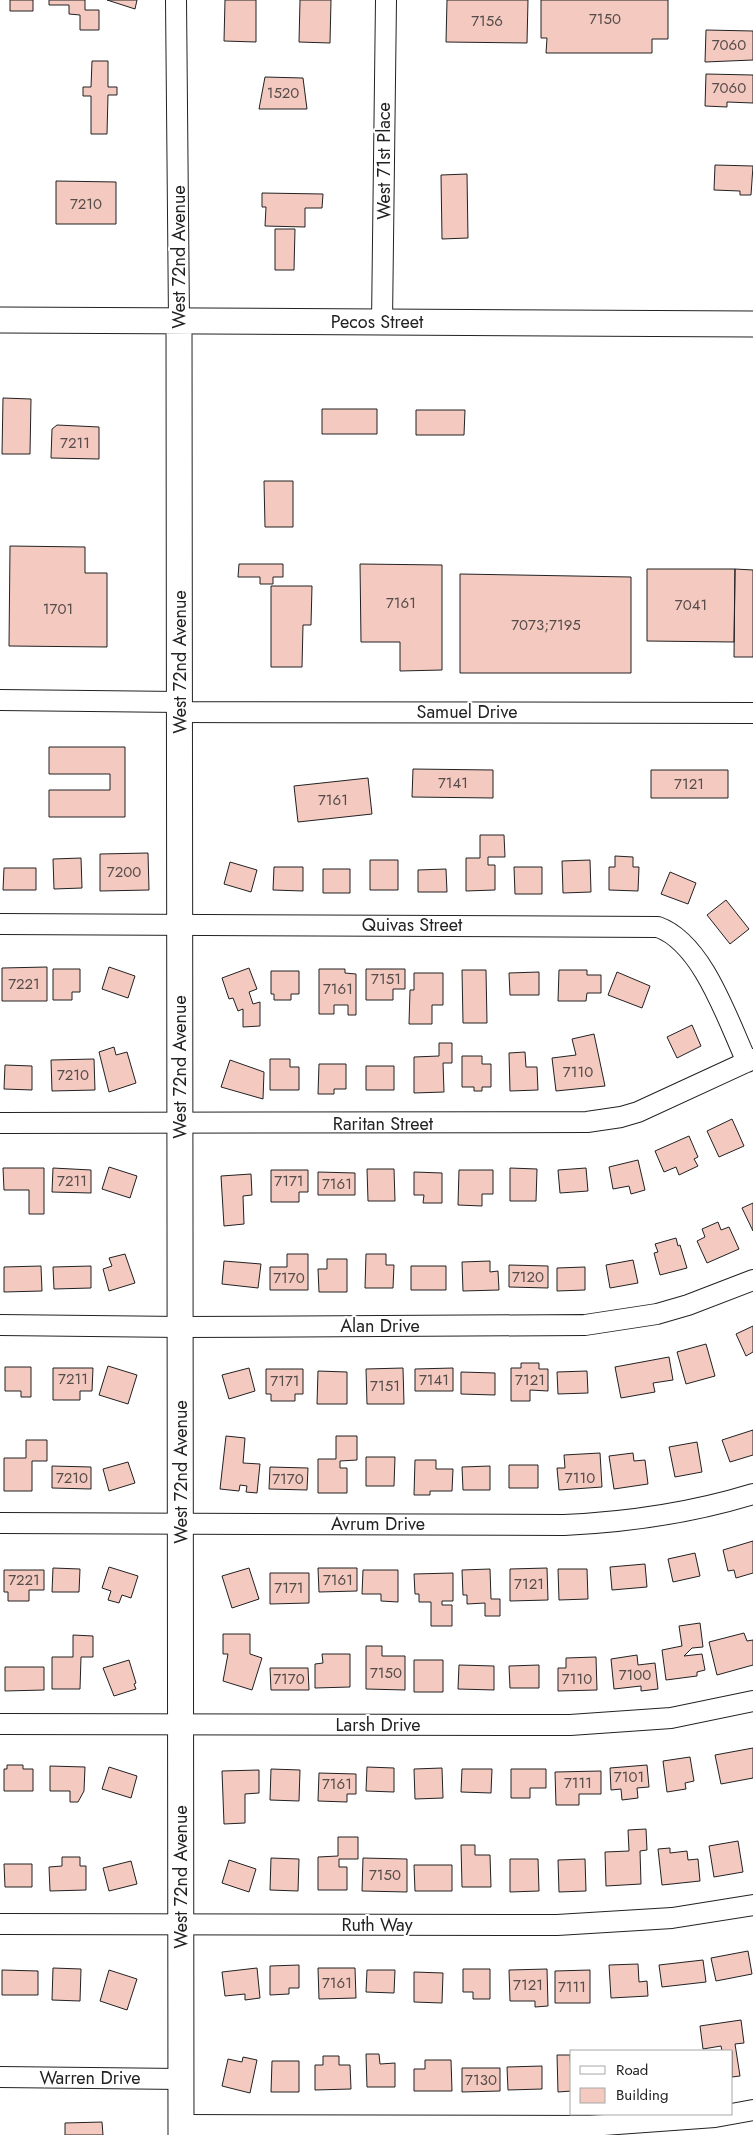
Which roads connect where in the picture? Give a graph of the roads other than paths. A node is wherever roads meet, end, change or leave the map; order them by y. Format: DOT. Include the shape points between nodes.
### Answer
graph roads {
  1 [pos="176,0"];
  2 [pos="386,0"];
  3 [pos="0,320"];
  4 [pos="179,321"];
  5 [pos="382,322"];
  6 [pos="753,324"];
  7 [pos="0,700"];
  8 [pos="180,707"];
  9 [pos="753,712"];
  10 [pos="0,924"];
  11 [pos="180,926"];
  12 [pos="750,1061"];
  13 [pos="0,1124"];
  14 [pos="180,1124"];
  15 [pos="753,1280"];
  16 [pos="0,1325"];
  17 [pos="180,1327"];
  18 [pos="753,1494"];
  19 [pos="0,1523"];
  20 [pos="180,1524"];
  21 [pos="753,1701"];
  22 [pos="0,1724"];
  23 [pos="180,1726"];
  24 [pos="753,1906"];
  25 [pos="0,1924"];
  26 [pos="181,1925"];
  27 [pos="0,2077"];
  28 [pos="181,2079"];
  29 [pos="753,2110"];
  30 [pos="733,2114"];
  31 [pos="726,2115"];
  32 [pos="181,2130"];
  1 -- 4 [label="street, West 72nd Avenue"];
  2 -- 5 [label="street, West 71st Place"];
  3 -- 4 [label="main road, Pecos Street"];
  4 -- 5 [label="main road, Pecos Street"];
  4 -- 8 [label="main road, West 72nd Avenue"];
  5 -- 6 [label="main road, Pecos Street"];
  7 -- 8 [label="street, Samuel Drive"];
  8 -- 9 [label="street, Samuel Drive"];
  8 -- 11 [label="main road, West 72nd Avenue"];
  10 -- 11 [label="street, Quivas Street"];
  11 -- 12 [label="street, Quivas Street" via="658,927 677,936 697,959"];
  11 -- 14 [label="main road, West 72nd Avenue"];
  12 -- 14 [label="street, Raritan Street" via="638,1112 621,1118 587,1122"];
  13 -- 14 [label="street, Raritan Street"];
  14 -- 17 [label="main road, West 72nd Avenue"];
  15 -- 17 [label="street, Alan Drive" via="657,1314 585,1325"];
  16 -- 17 [label="street, Alan Drive"];
  17 -- 20 [label="main road, West 72nd Avenue"];
  18 -- 20 [label="street, Avrum Drive" via="684,1512 612,1523"];
  19 -- 20 [label="street, Avrum Drive"];
  20 -- 23 [label="main road, West 72nd Avenue"];
  21 -- 23 [label="street, Larsh Drive" via="671,1718 570,1725"];
  22 -- 23 [label="street, Larsh Drive"];
  23 -- 26 [label="main road, West 72nd Avenue"];
  24 -- 26 [label="street, Ruth Way" via="610,1924"];
  25 -- 26 [label="street, Ruth Way"];
  26 -- 28 [label="main road, West 72nd Avenue"];
  27 -- 28 [label="street, Warren Drive"];
  28 -- 32 [label="main road, West 72nd Avenue"];
  29 -- 30 [label="street"];
  31 -- 32 [label="street" via="590,2126"];
}
